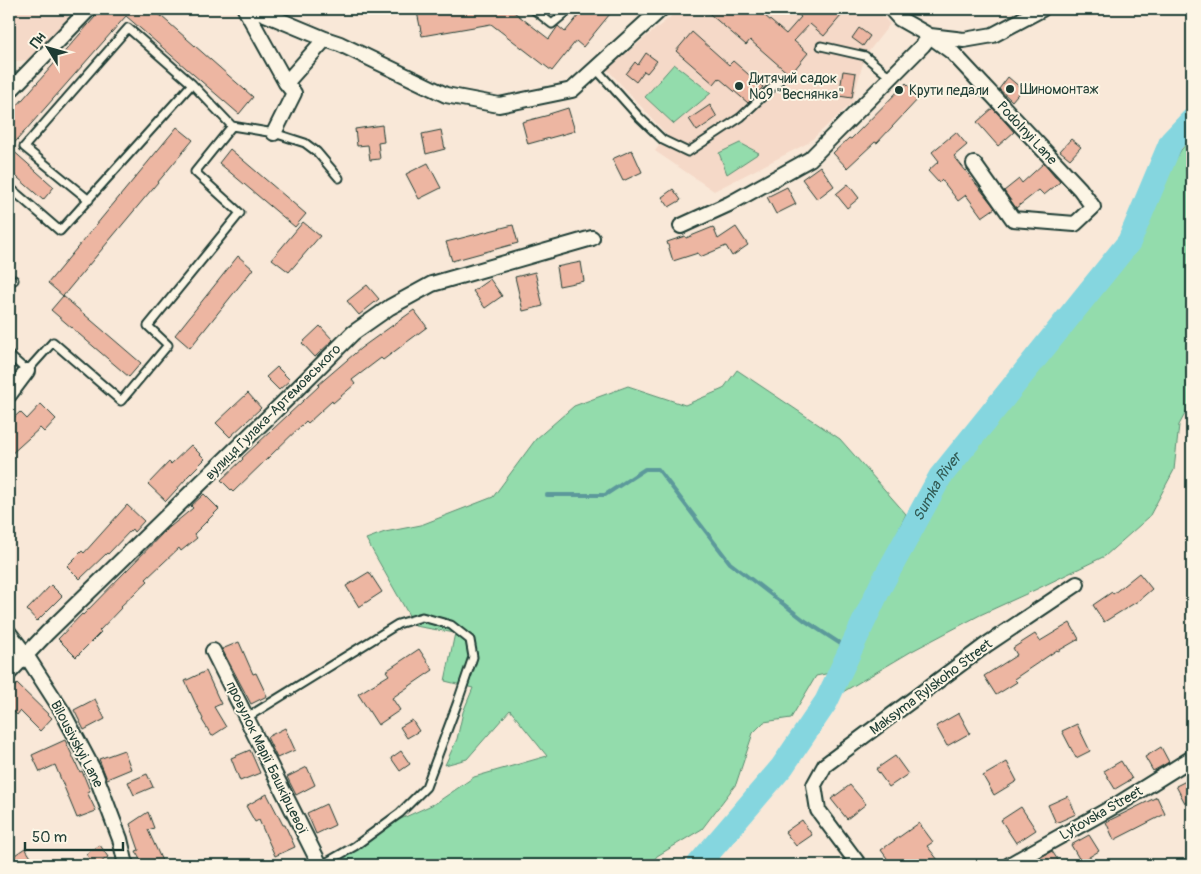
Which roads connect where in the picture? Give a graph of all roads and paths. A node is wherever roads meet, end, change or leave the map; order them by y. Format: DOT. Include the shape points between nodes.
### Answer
graph roads {
  1 [pos="89,9"];
  2 [pos="245,9"];
  3 [pos="253,9"];
  4 [pos="533,9"];
  5 [pos="570,9"];
  6 [pos="661,9"];
  7 [pos="891,9"];
  8 [pos="1042,9"];
  9 [pos="930,36"];
  10 [pos="325,39"];
  11 [pos="821,46"];
  12 [pos="596,69"];
  13 [pos="890,77"];
  14 [pos="779,81"];
  15 [pos="192,84"];
  16 [pos="286,84"];
  17 [pos="9,92"];
  18 [pos="232,126"];
  19 [pos="274,133"];
  20 [pos="974,164"];
  21 [pos="340,178"];
  22 [pos="9,187"];
  23 [pos="89,200"];
  24 [pos="681,226"];
  25 [pos="592,238"];
  26 [pos="9,355"];
  27 [pos="27,371"];
  28 [pos="9,395"];
  29 [pos="1077,584"];
  30 [pos="9,633"];
  31 [pos="213,651"];
  32 [pos="26,655"];
  33 [pos="9,673"];
  34 [pos="246,718"];
  35 [pos="1192,758"];
  36 [pos="126,865"];
  37 [pos="321,865"];
  38 [pos="859,865"];
  39 [pos="1009,865"];
  1 -- 17 [label="street"];
  2 -- 16 [label="street"];
  3 -- 10 [label="street"];
  4 -- 5 [label="lane" via="552,24"];
  6 -- 12 [label="street"];
  7 -- 9 [label="street" via="900,19"];
  8 -- 9 [label="street" via="993,35 964,40"];
  9 -- 13 [label="street"];
  9 -- 20 [label="street, Podolnyi Lane" via="952,52 1080,189 1092,207 1075,224 1014,219"];
  10 -- 12 [label="street" via="446,94 499,105 572,90"];
  10 -- 16 [label="street"];
  11 -- 13 [label="lane" via="865,56"];
  12 -- 14 [label="lane" via="662,140 688,152 741,117"];
  13 -- 24 [label="street" via="810,159 729,204"];
  15 -- 18 [label="lane"];
  15 -- 23 [label="lane"];
  15 -- 23 [label="lane" via="128,28 24,147"];
  16 -- 19 [label="street" via="294,94"];
  18 -- 19 [label="lane"];
  18 -- 27 [label="lane" via="195,172 240,213 148,326 168,345 121,401 53,342"];
  19 -- 21 [label="lane" via="305,143"];
  22 -- 23 [label="lane" via="60,231"];
  25 -- 32 [label="street, вулиця Гулака-Артемовського" via="432,284 390,307 353,333"];
  26 -- 27 [label="lane"];
  27 -- 28 [label="street"];
  29 -- 38 [label="street, Maksyma Rylskoho Street" via="986,645 825,766 814,785 818,810"];
  30 -- 32 [label="street, Bilousivskyi Lane"];
  31 -- 34 [label="street, провулок Марії Башкірцевої"];
  32 -- 33 [label="street, вулиця Гулака-Артемовського"];
  32 -- 36 [label="street, Bilousivskyi Lane" via="62,711 95,773 120,839"];
  34 -- 37 [label="street, провулок Марії Башкірцевої"];
  34 -- 37 [label="lane" via="398,624 422,617 451,625 470,640 473,657 426,787 400,813 355,846"];
  35 -- 39 [label="street, Lytovska Street" via="1120,803"];
}
